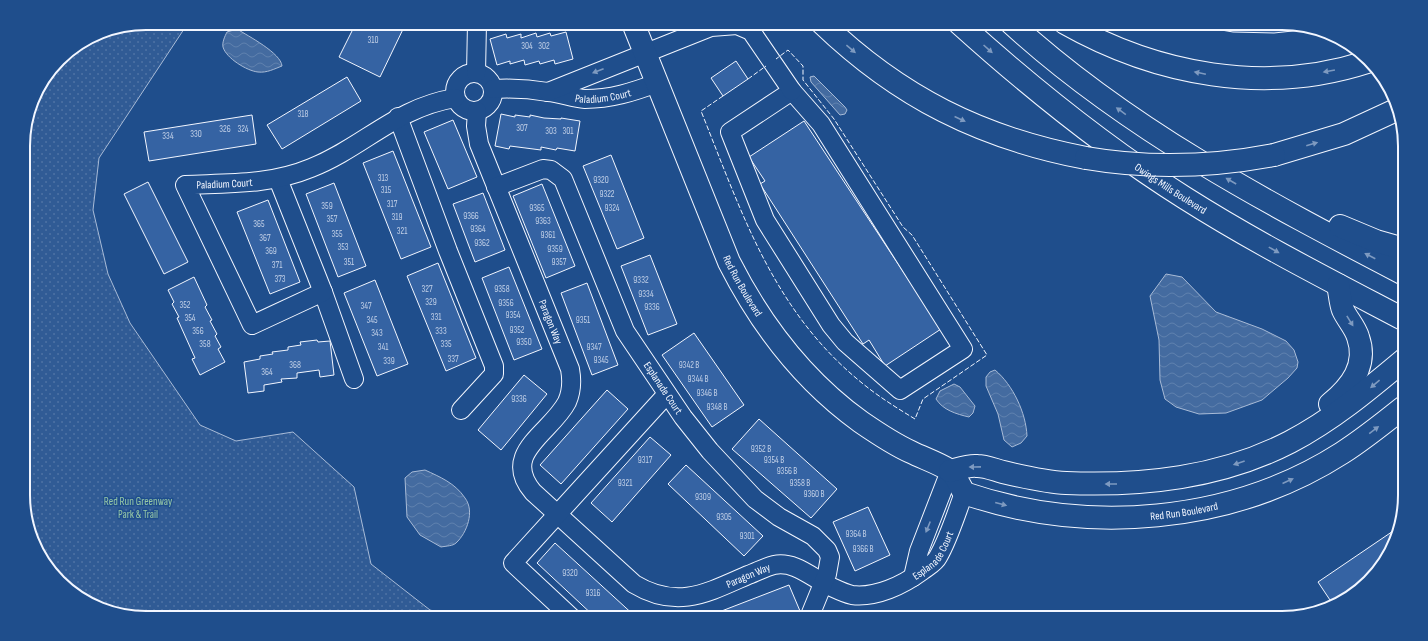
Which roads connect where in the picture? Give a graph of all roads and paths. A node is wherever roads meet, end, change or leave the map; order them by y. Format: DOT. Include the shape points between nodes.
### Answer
graph roads {
  1 [pos="476,30"];
  2 [pos="636,30"];
  3 [pos="698,30"];
  4 [pos="749,30"];
  5 [pos="830,30"];
  6 [pos="967,30"];
  7 [pos="1019,30"];
  8 [pos="1077,30"];
  9 [pos="645,53"];
  10 [pos="1363,63"];
  11 [pos="476,73"];
  12 [pos="657,83"];
  13 [pos="492,89"];
  14 [pos="792,91"];
  15 [pos="548,92"];
  16 [pos="455,98"];
  17 [pos="477,111"];
  18 [pos="1392,112"];
  19 [pos="398,117"];
  20 [pos="278,179"];
  21 [pos="496,187"];
  22 [pos="1265,200"];
  23 [pos="1398,247"];
  24 [pos="1398,271"];
  25 [pos="1338,285"];
  26 [pos="323,292"];
  27 [pos="1398,317"];
  28 [pos="1398,365"];
  29 [pos="354,379"];
  30 [pos="667,394"];
  31 [pos="461,410"];
  32 [pos="1398,411"];
  33 [pos="1267,453"];
  34 [pos="950,471"];
  35 [pos="964,492"];
  36 [pos="557,514"];
  37 [pos="913,578"];
  38 [pos="824,584"];
  39 [pos="564,611"];
  40 [pos="812,611"];
  1 -- 11 [label="street"];
  2 -- 9 [label="main road, Red Run Boulevard"];
  3 -- 9 [label="street, Paladium Court"];
  4 -- 14 [label="street, Paladium Court"];
  5 -- 18 [label="main road, one-way, bridge" via="881,73 929,104 989,132 1028,145 1086,158 1144,165 1196,166 1239,161 1274,155 1344,134"];
  6 -- 25 [label="main road, Owings Mills Boulevard, one-way" via="1085,130 1144,171 1240,231"];
  22 -- 7 [label="main road, one-way" via="1128,116 1088,87"];
  10 -- 8 [label="main road, one-way" via="1339,70 1291,77 1212,76 1133,56"];
  9 -- 12 [label="main road, Red Run Boulevard"];
  9 -- 15 [label="street, Paladium Court, one-way"];
  11 -- 13 [label="street" via="487,78"];
  11 -- 16 [label="street" via="469,73 459,80 455,85"];
  12 -- 15 [label="street, Paladium Court" via="632,93 599,98 583,99"];
  12 -- 34 [label="main road, Red Run Boulevard" via="729,262 770,331 799,367 846,411 895,444"];
  13 -- 15 [label="street, Paladium Court"];
  13 -- 17 [label="street" via="489,103"];
  14 -- 14 [label="street, Paladium Court" via="821,124 963,349 900,390 845,342 831,325 765,220 730,132"];
  16 -- 17 [label="street" via="464,109"];
  16 -- 19 [label="street, Paladium Court" via="430,103"];
  17 -- 21 [label="street, Paragon Way" via="477,135"];
  19 -- 20 [label="street, Paladium Court" via="329,160"];
  19 -- 31 [label="street" via="494,366 494,374"];
  20 -- 26 [label="street"];
  20 -- 26 [label="street, Paladium Court" via="185,185 252,325"];
  21 -- 30 [label="street, Esplanade Court" via="543,169 551,170 563,178 625,331"];
  21 -- 36 [label="street, Paragon Way" via="570,369 572,380 567,402 530,444 522,465 527,484"];
  22 -- 23 [label="main road" via="1315,214 1376,241"];
  24 -- 22 [label="main road, one-way"];
  25 -- 27 [label="main road, Owings Mills Boulevard"];
  25 -- 33 [label="main road, one-way" via="1343,310 1353,326 1360,345 1358,370 1352,383 1340,396"];
  26 -- 29 [label="street"];
  28 -- 33 [label="main road, one-way" via="1341,410 1290,442"];
  30 -- 36 [label="street"];
  30 -- 38 [label="street, Esplanade Court" via="697,436 755,499 822,543 830,557"];
  35 -- 32 [label="main road, Red Run Boulevard, one-way" via="1010,507 1055,515 1128,517 1184,512 1242,498 1301,475 1342,453"];
  33 -- 34 [label="main road, one-way" via="1196,475 1125,484 1054,482 976,465"];
  34 -- 35 [label="main road"];
  34 -- 37 [label="street, Esplanade Court, one-way" via="919,551"];
  35 -- 37 [label="street, Esplanade Court" via="938,559"];
  36 -- 38 [label="street, Paragon Way" via="634,584 660,596 677,599 693,597 765,568 782,564 798,569"];
  36 -- 39 [label="street" via="513,563"];
  37 -- 38 [label="street, Paragon Way" via="889,589 863,595 851,595"];
  38 -- 40 [label="street, Esplanade Court"];
}
